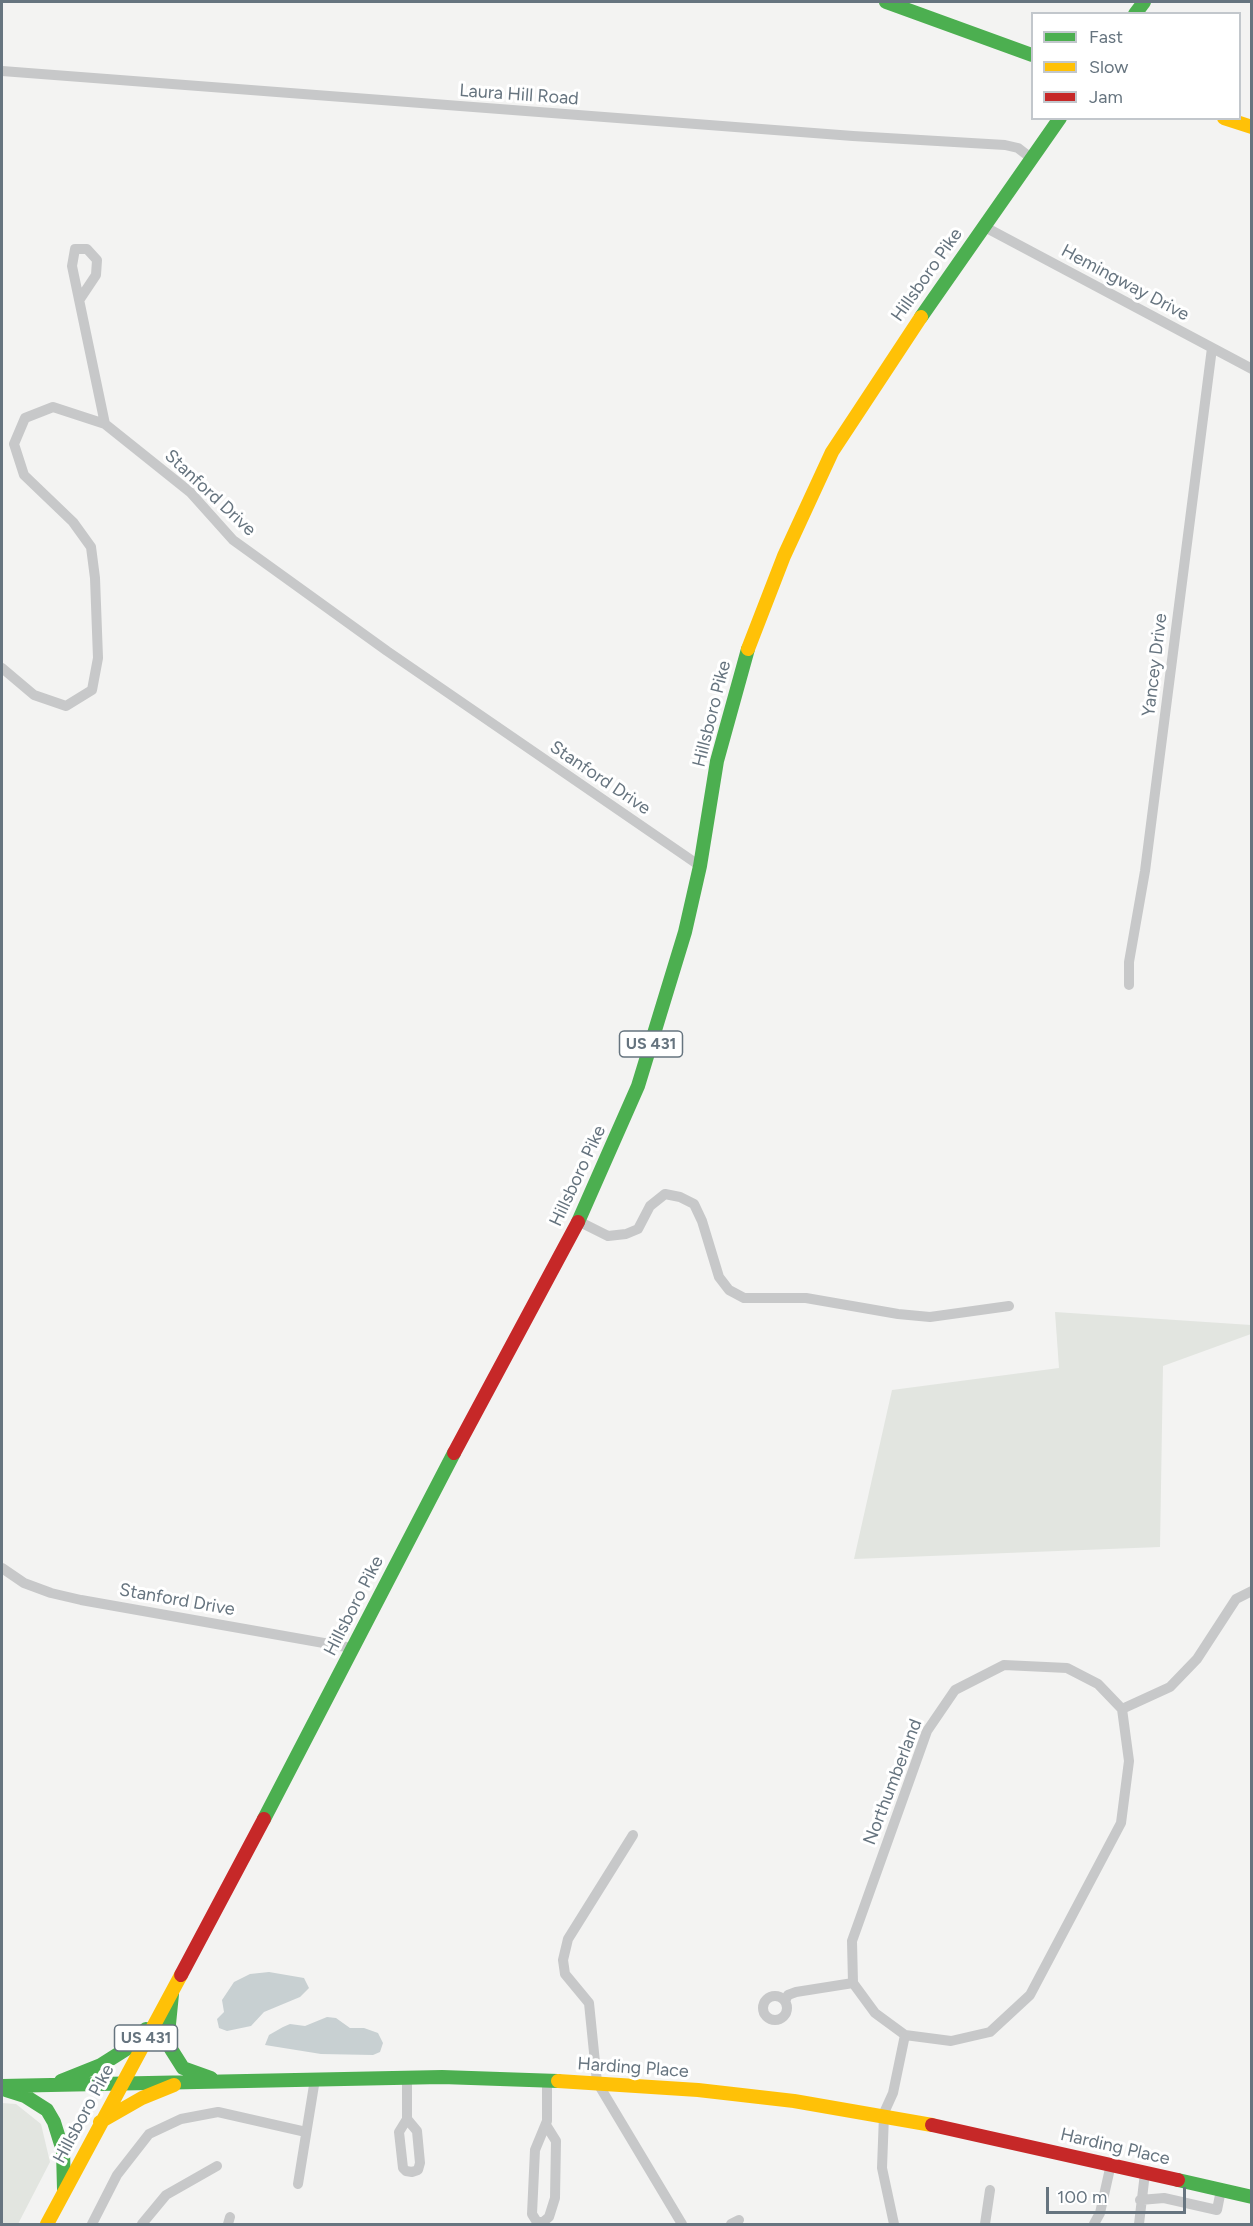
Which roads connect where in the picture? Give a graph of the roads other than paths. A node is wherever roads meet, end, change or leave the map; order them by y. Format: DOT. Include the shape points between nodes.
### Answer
graph roads {
  1 [pos="886,2"];
  2 [pos="1031,56"];
  3 [pos="2,71"];
  4 [pos="1059,120"];
  5 [pos="1230,120"];
  6 [pos="1251,127"];
  7 [pos="1031,158"];
  8 [pos="983,226"];
  9 [pos="80,299"];
  10 [pos="1212,348"];
  11 [pos="1251,369"];
  12 [pos="105,424"];
  13 [pos="2,668"];
  14 [pos="700,866"];
  15 [pos="1129,985"];
  16 [pos="578,1221"];
  17 [pos="1009,1306"];
  18 [pos="2,1568"];
  19 [pos="1251,1591"];
  20 [pos="352,1648"];
  21 [pos="1122,1709"];
  22 [pos="633,1834"];
  23 [pos="853,1983"];
  24 [pos="172,1992"];
  25 [pos="785,2001"];
  26 [pos="158,2017"];
  27 [pos="905,2035"];
  28 [pos="407,2077"];
  29 [pos="315,2079"];
  30 [pos="218,2081"];
  31 [pos="547,2081"];
  32 [pos="184,2082"];
  33 [pos="597,2082"];
  34 [pos="121,2084"];
  35 [pos="49,2086"];
  36 [pos="2,2087"];
  37 [pos="883,2115"];
  38 [pos="407,2119"];
  39 [pos="100,2121"];
  40 [pos="546,2125"];
  41 [pos="306,2132"];
  42 [pos="1111,2164"];
  43 [pos="217,2166"];
  44 [pos="1146,2173"];
  45 [pos="298,2184"];
  46 [pos="64,2189"];
  47 [pos="990,2190"];
  48 [pos="1221,2190"];
  49 [pos="1251,2197"];
  50 [pos="1140,2200"];
  51 [pos="47,2224"];
  52 [pos="92,2224"];
  53 [pos="142,2224"];
  54 [pos="682,2224"];
  55 [pos="894,2224"];
  56 [pos="985,2224"];
  57 [pos="1094,2224"];
  58 [pos="1139,2224"];
  1 -- 2 [label="main road"];
  3 -- 7 [label="street, Laura Hill Road" via="1005,145 1018,148"];
  4 -- 7 [label="main road, Hillsboro Pike / US 431"];
  5 -- 6 [label="main road"];
  7 -- 8 [label="main road, Hillsboro Pike / US 431"];
  8 -- 10 [label="street, Hemingway Drive"];
  8 -- 14 [label="main road, Hillsboro Pike / US 431" via="832,452 784,556 731,702"];
  9 -- 12 [label="street"];
  10 -- 11 [label="street, Hemingway Drive"];
  10 -- 15 [label="street, Yancey Drive"];
  12 -- 13 [label="street, Stanford Drive" via="53,407 25,418 14,444 24,474 73,522 91,547 98,658 92,690 66,706 34,695"];
  12 -- 14 [label="street, Stanford Drive" via="190,492 233,540"];
  14 -- 16 [label="main road, Hillsboro Pike / US 431" via="685,932 638,1086"];
  16 -- 17 [label="street" via="608,1236 626,1234 638,1228 650,1206 665,1194 680,1197 694,1204 718,1277 729,1290 744,1298 806,1298 930,1317"];
  16 -- 20 [label="main road, Hillsboro Pike / US 431"];
  18 -- 20 [label="street, Stanford Drive" via="42,1590 81,1600"];
  19 -- 21 [label="street" via="1236,1599 1197,1659 1170,1687"];
  20 -- 24 [label="main road, Hillsboro Pike / US 431"];
  21 -- 23 [label="street, Northumberland" via="1098,1684 1067,1668 1004,1665 956,1690 927,1731 852,1941"];
  21 -- 27 [label="street" via="1129,1761 1121,1823 1030,1995 990,2032 951,2041"];
  22 -- 33 [label="street" via="567,1939 562,1960 565,1974 589,2003"];
  23 -- 25 [label="street" via="796,1992"];
  23 -- 27 [label="street" via="875,2013"];
  24 -- 26 [label="main road, Hillsboro Pike / US 431"];
  24 -- 30 [label="main road" via="171,2049 183,2068"];
  26 -- 34 [label="main road, Hillsboro Pike / US 431"];
  26 -- 35 [label="main road" via="131,2046 101,2065"];
  27 -- 37 [label="street" via="893,2094"];
  28 -- 29 [label="main road, Harding Place"];
  28 -- 31 [label="main road, Harding Place"];
  28 -- 38 [label="street"];
  29 -- 30 [label="main road, Harding Place"];
  29 -- 41 [label="street"];
  30 -- 32 [label="main road, Harding Place"];
  31 -- 33 [label="main road, Harding Place"];
  31 -- 40 [label="street"];
  32 -- 34 [label="main road, Harding Place"];
  32 -- 39 [label="main road" via="142,2098"];
  33 -- 37 [label="main road, Harding Place" via="794,2101"];
  33 -- 54 [label="street"];
  34 -- 35 [label="main road, Harding Place"];
  34 -- 39 [label="main road, Hillsboro Pike / US 431"];
  35 -- 36 [label="main road, Harding Place"];
  36 -- 46 [label="main road" via="47,2110 63,2151"];
  37 -- 42 [label="main road, Harding Place"];
  37 -- 55 [label="street" via="882,2168"];
  39 -- 46 [label="main road, Hillsboro Pike / US 431"];
  40 -- 40 [label="street" via="556,2141 555,2198 549,2217 537,2222 532,2214 535,2150"];
  41 -- 45 [label="street"];
  41 -- 52 [label="street" via="218,2112 181,2119 149,2134 117,2175"];
  42 -- 44 [label="main road, Harding Place"];
  42 -- 57 [label="street"];
  43 -- 53 [label="street" via="166,2195"];
  44 -- 48 [label="main road, Harding Place"];
  44 -- 50 [label="street"];
  46 -- 51 [label="main road, Hillsboro Pike / US 431"];
  47 -- 56 [label="street"];
  48 -- 49 [label="main road, Harding Place"];
  48 -- 50 [label="street" via="1217,2210 1164,2198"];
  50 -- 58 [label="street"];
}
